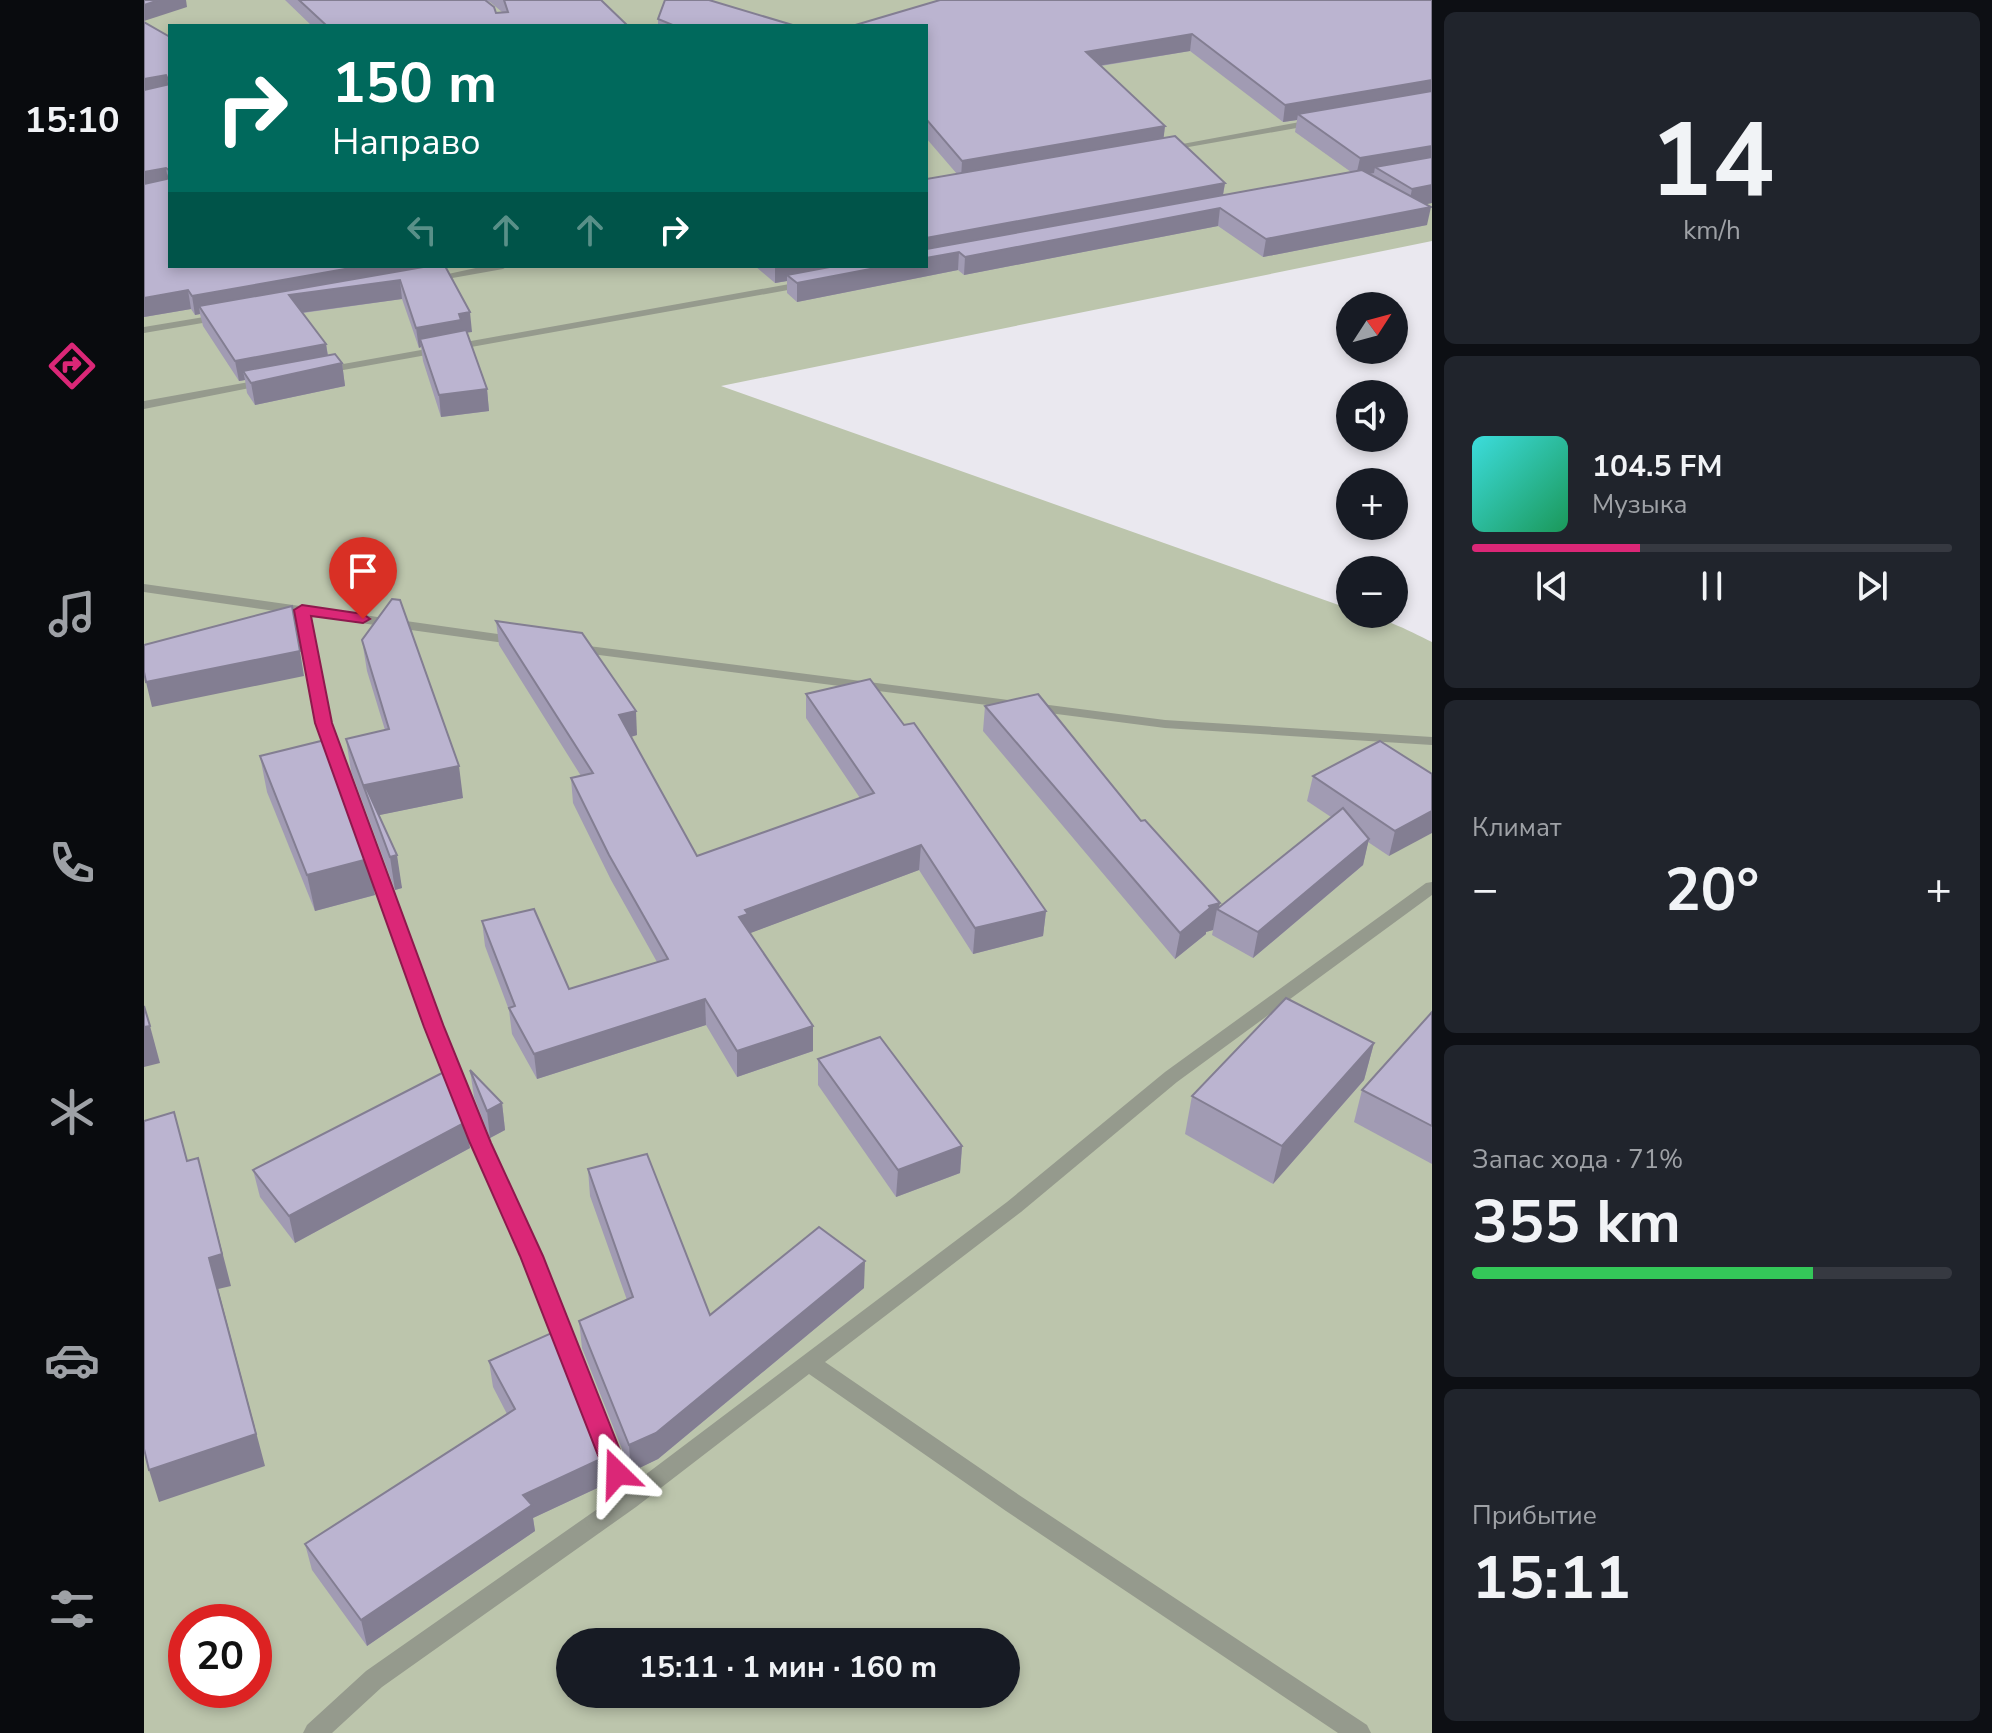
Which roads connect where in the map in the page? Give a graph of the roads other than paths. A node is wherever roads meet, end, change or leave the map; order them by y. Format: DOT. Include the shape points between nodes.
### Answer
graph roads {
  1 [pos="1325,120"];
  2 [pos="1155,150"];
  3 [pos="492,268"];
  4 [pos="826,280"];
  5 [pos="421,281"];
  6 [pos="241,314"];
  7 [pos="144,330"];
  8 [pos="312,373"];
  9 [pos="282,379"];
  10 [pos="144,405"];
  11 [pos="144,588"];
  12 [pos="302,610"];
  13 [pos="530,642"];
  14 [pos="560,646"];
  15 [pos="1432,741"];
  16 [pos="1432,887"];
  17 [pos="808,1362"];
  18 [pos="628,1500"];
  19 [pos="315,1733"];
  20 [pos="1359,1733"];
  1 -- 2 [label="lane"];
  3 -- 5 [label="lane"];
  4 -- 8 [label="lane"];
  6 -- 7 [label="lane"];
  9 -- 10 [label="lane"];
  11 -- 12 [label="lane"];
  12 -- 13 [label="lane"];
  12 -- 18 [label="lane" via="323,723 434,1027"];
  14 -- 15 [label="lane" via="1165,724"];
  16 -- 17 [label="lane" via="1182,1068 1014,1207"];
  17 -- 18 [label="lane"];
  17 -- 20 [label="lane"];
  18 -- 19 [label="lane" via="374,1679"];
}
